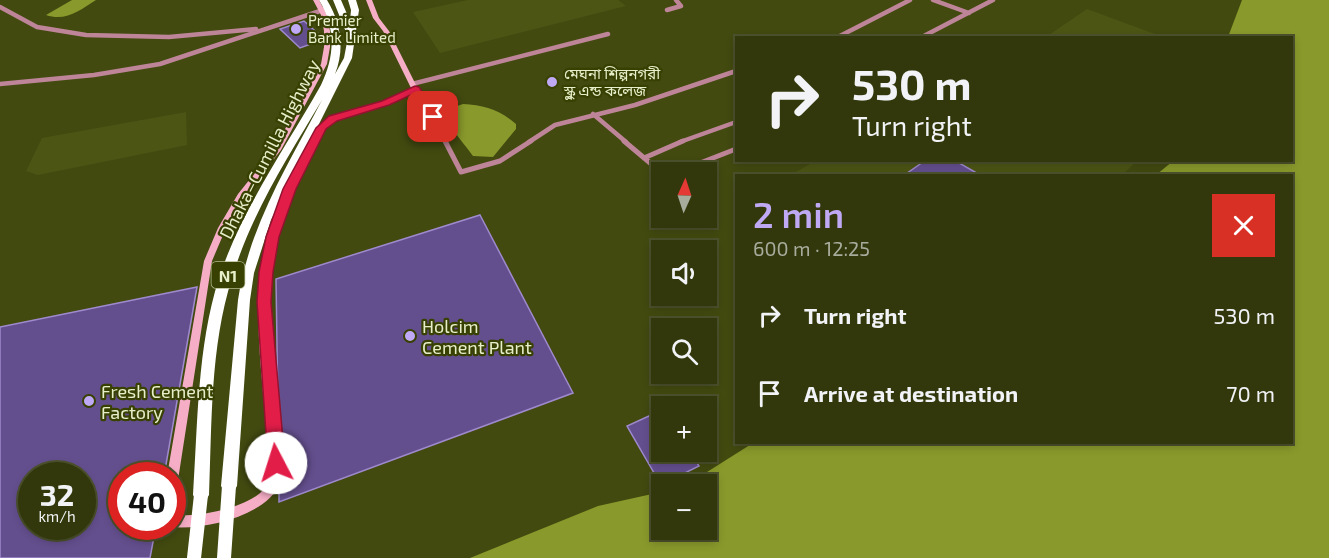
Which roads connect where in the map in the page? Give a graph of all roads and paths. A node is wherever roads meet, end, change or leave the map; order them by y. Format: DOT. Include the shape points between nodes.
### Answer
graph roads {
  1 [pos="316,0"];
  2 [pos="337,0"];
  3 [pos="352,0"];
  4 [pos="369,0"];
  5 [pos="676,0"];
  6 [pos="910,0"];
  7 [pos="933,0"];
  8 [pos="993,0"];
  9 [pos="323,5"];
  10 [pos="0,7"];
  11 [pos="667,10"];
  12 [pos="969,13"];
  13 [pos="268,28"];
  14 [pos="608,34"];
  15 [pos="840,36"];
  16 [pos="924,36"];
  17 [pos="352,37"];
  18 [pos="735,71"];
  19 [pos="0,84"];
  20 [pos="414,87"];
  21 [pos="593,114"];
  22 [pos="735,122"];
  23 [pos="735,149"];
  24 [pos="644,158"];
  25 [pos="703,162"];
  26 [pos="651,164"];
  27 [pos="175,462"];
  28 [pos="186,522"];
  29 [pos="194,558"];
  30 [pos="224,558"];
  1 -- 9 [label="street"];
  2 -- 17 [label="highway"];
  3 -- 17 [label="highway, Dhaka–Cumilla Highway / N1"];
  4 -- 20 [label="street"];
  5 -- 11 [label="street" via="681,6"];
  6 -- 15 [label="street"];
  7 -- 12 [label="street"];
  8 -- 12 [label="street"];
  9 -- 13 [label="street"];
  9 -- 27 [label="street" via="328,31 324,64 277,150 222,228 208,261"];
  9 -- 29 [label="highway, Dhaka–Cumilla Highway / N1, bridge" via="334,22 336,58 329,78 249,220 219,303"];
  10 -- 13 [label="street" via="37,27 86,35 169,37"];
  12 -- 16 [label="street"];
  13 -- 19 [label="street" via="160,64"];
  14 -- 20 [label="street"];
  17 -- 30 [label="highway, Dhaka–Cumilla Highway / N1, bridge" via="340,78 265,220 248,273"];
  18 -- 21 [label="street" via="635,105"];
  20 -- 21 [label="street" via="461,172 500,161 555,125"];
  20 -- 28 [label="street" via="402,97 333,118 322,128 290,189 272,237 264,302 275,482 260,500 239,511"];
  21 -- 24 [label="street"];
  22 -- 24 [label="street"];
  23 -- 25 [label="street"];
  24 -- 26 [label="street"];
}
